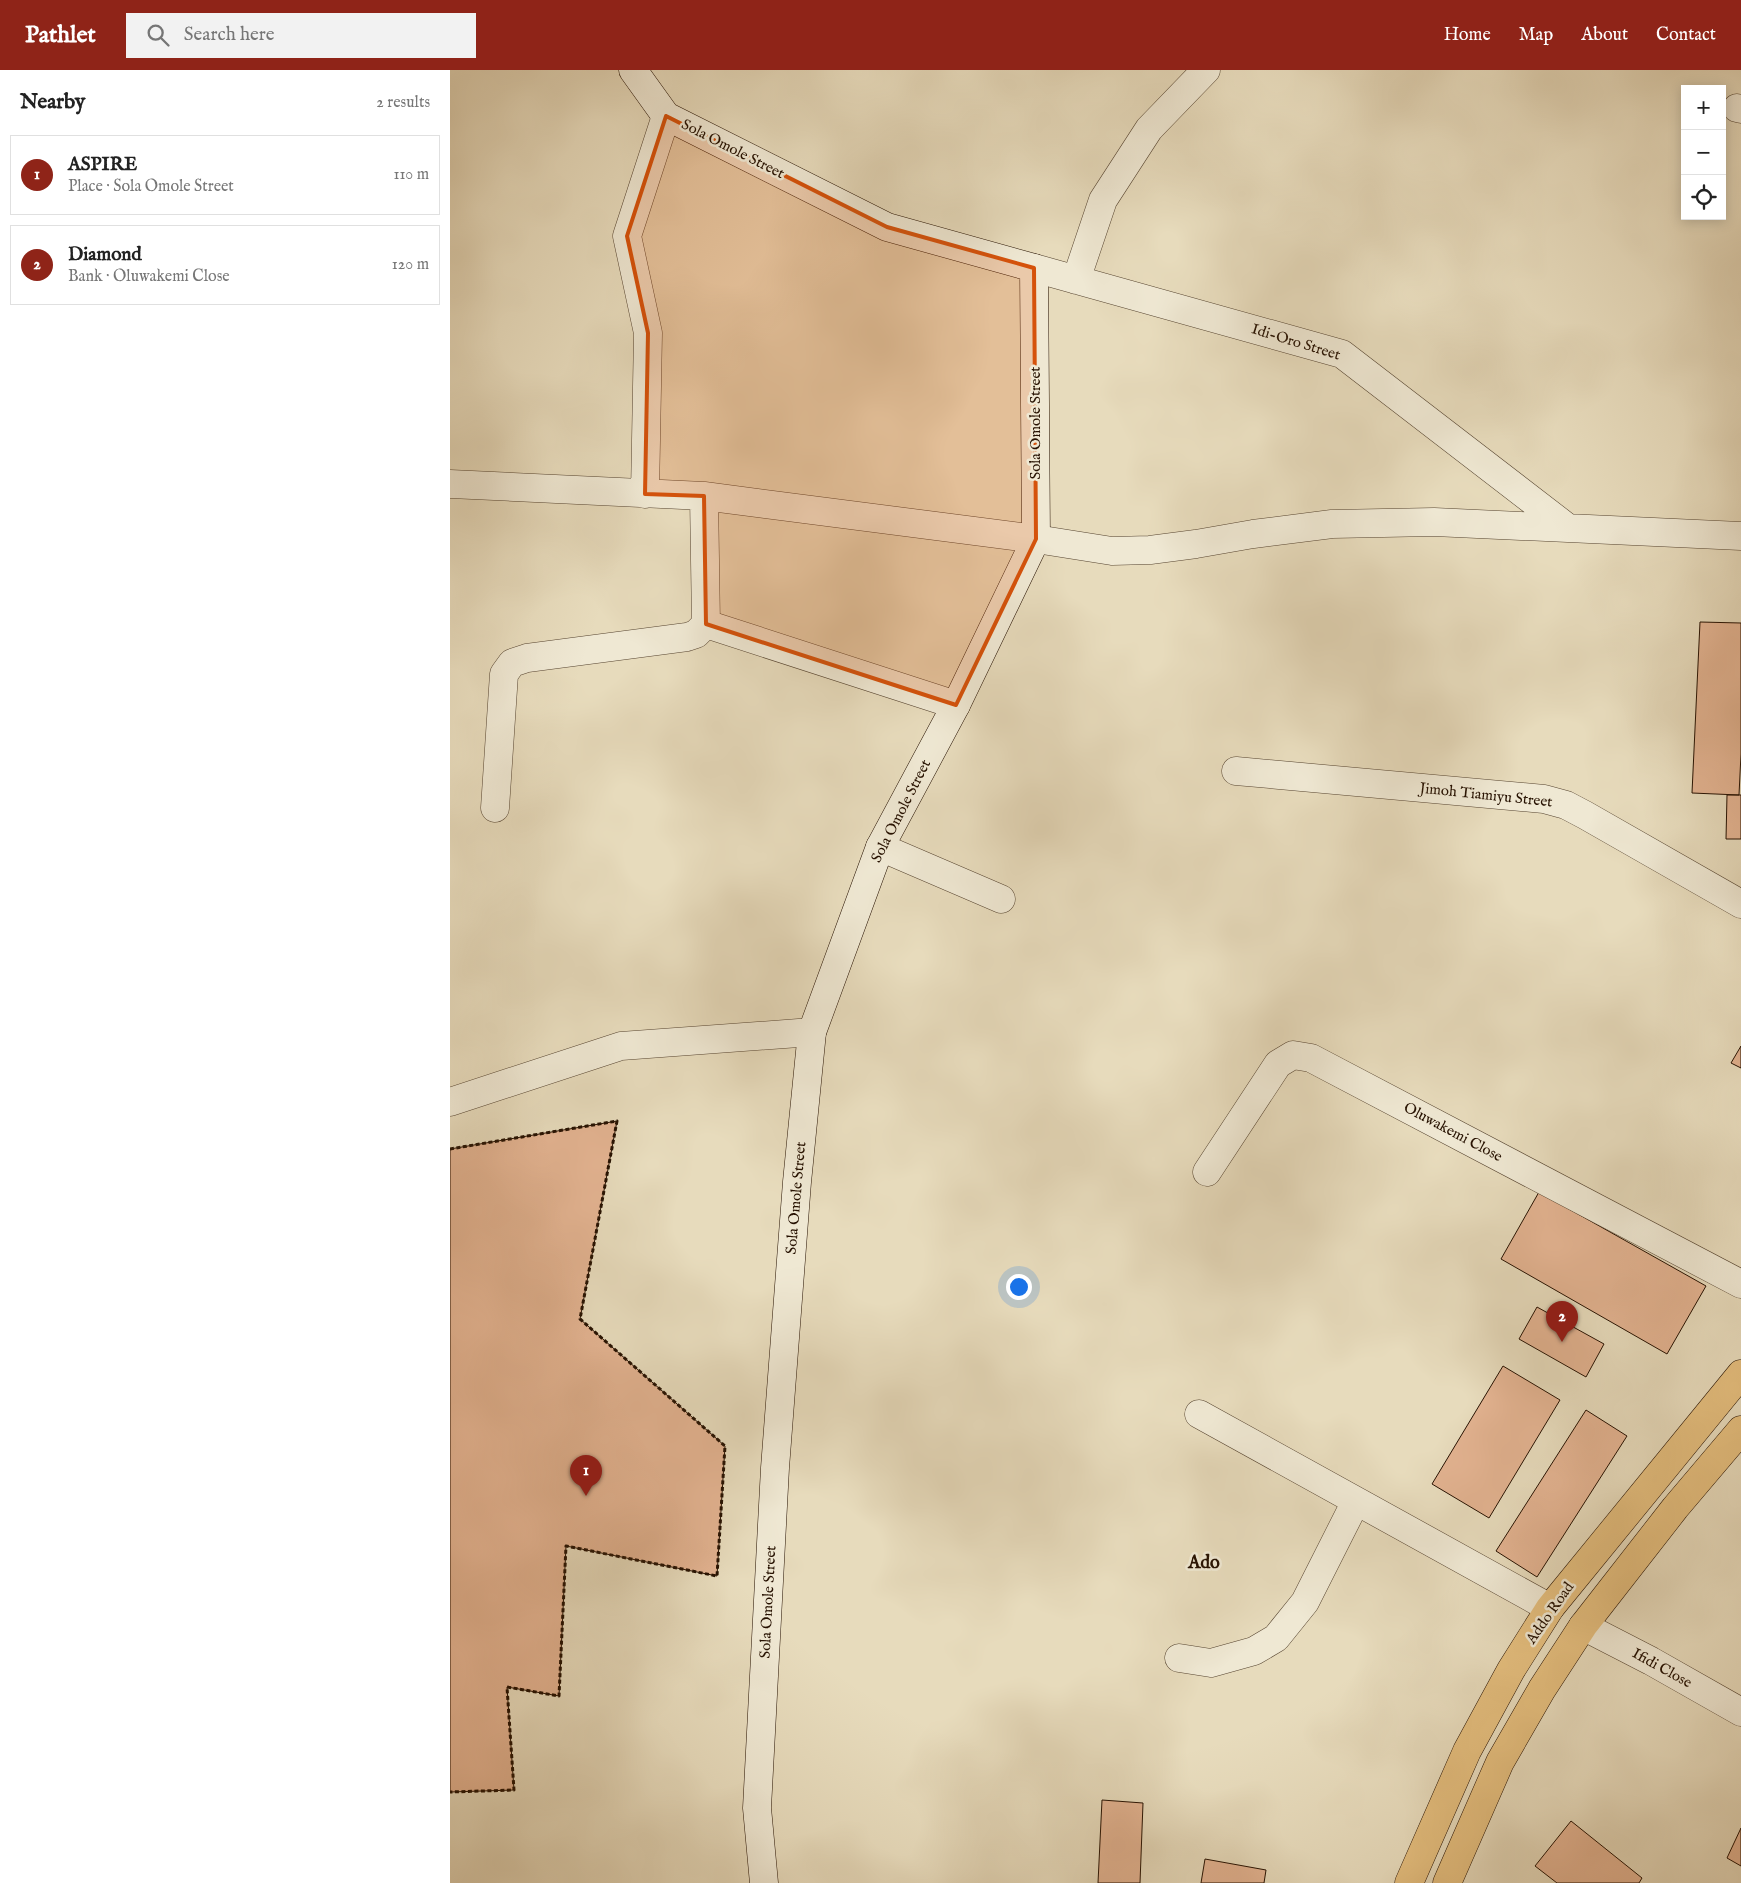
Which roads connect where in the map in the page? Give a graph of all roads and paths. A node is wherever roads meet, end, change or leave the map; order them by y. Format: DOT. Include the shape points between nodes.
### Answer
graph roads {
  1 [pos="633,70"];
  2 [pos="1206,70"];
  3 [pos="666,116"];
  4 [pos="1034,268"];
  5 [pos="1076,280"];
  6 [pos="450,484"];
  7 [pos="645,494"];
  8 [pos="704,496"];
  9 [pos="1568,528"];
  10 [pos="1741,536"];
  11 [pos="1036,539"];
  12 [pos="706,624"];
  13 [pos="956,705"];
  14 [pos="1236,771"];
  15 [pos="496,808"];
  16 [pos="880,847"];
  17 [pos="1001,899"];
  18 [pos="1741,904"];
  19 [pos="812,1032"];
  20 [pos="450,1102"];
  21 [pos="450,1149"];
  22 [pos="1207,1172"];
  23 [pos="1741,1284"];
  24 [pos="1741,1374"];
  25 [pos="1199,1414"];
  26 [pos="1741,1430"];
  27 [pos="1356,1501"];
  28 [pos="1550,1608"];
  29 [pos="1583,1626"];
  30 [pos="1179,1658"];
  31 [pos="1741,1712"];
  32 [pos="450,1792"];
  33 [pos="764,1883"];
  34 [pos="1409,1883"];
  35 [pos="1447,1883"];
  1 -- 3 [label="street, Sola Omole Street"];
  2 -- 5 [label="street" via="1149,129 1103,200"];
  3 -- 4 [label="street, Sola Omole Street" via="887,227"];
  3 -- 7 [label="street" via="627,236 648,333"];
  4 -- 5 [label="street, Idi-Oro Street"];
  4 -- 11 [label="street, Sola Omole Street"];
  5 -- 9 [label="street, Idi-Oro Street" via="1342,354"];
  6 -- 7 [label="street"];
  7 -- 8 [label="street"];
  8 -- 11 [label="street"];
  8 -- 12 [label="street"];
  9 -- 10 [label="street"];
  9 -- 11 [label="street" via="1434,522 1332,524 1150,550 1112,551"];
  11 -- 13 [label="street, Sola Omole Street"];
  12 -- 13 [label="street"];
  12 -- 15 [label="street" via="696,634 687,637 527,658 512,663 504,674"];
  13 -- 16 [label="street, Sola Omole Street"];
  14 -- 18 [label="street, Jimoh Tiamiyu Street" via="1544,799 1585,815"];
  16 -- 17 [label="street"];
  16 -- 19 [label="street, Sola Omole Street"];
  19 -- 20 [label="street" via="621,1046"];
  19 -- 33 [label="street, Sola Omole Street" via="775,1468 757,1808"];
  21 -- 32 [label="path" via="616,1122 580,1319 725,1446 717,1576 566,1546 559,1696 507,1686 514,1790"];
  22 -- 23 [label="street, Oluwakemi Close" via="1278,1064 1293,1055 1311,1058"];
  24 -- 28 [label="main road, Addo Road"];
  25 -- 27 [label="street"];
  26 -- 29 [label="main road"];
  27 -- 28 [label="street"];
  27 -- 30 [label="street" via="1305,1602 1276,1638 1254,1651 1211,1664"];
  28 -- 34 [label="main road, Addo Road" via="1511,1670 1467,1751"];
  29 -- 31 [label="street, Ifidi Close"];
  29 -- 35 [label="main road" via="1500,1762"];
}
